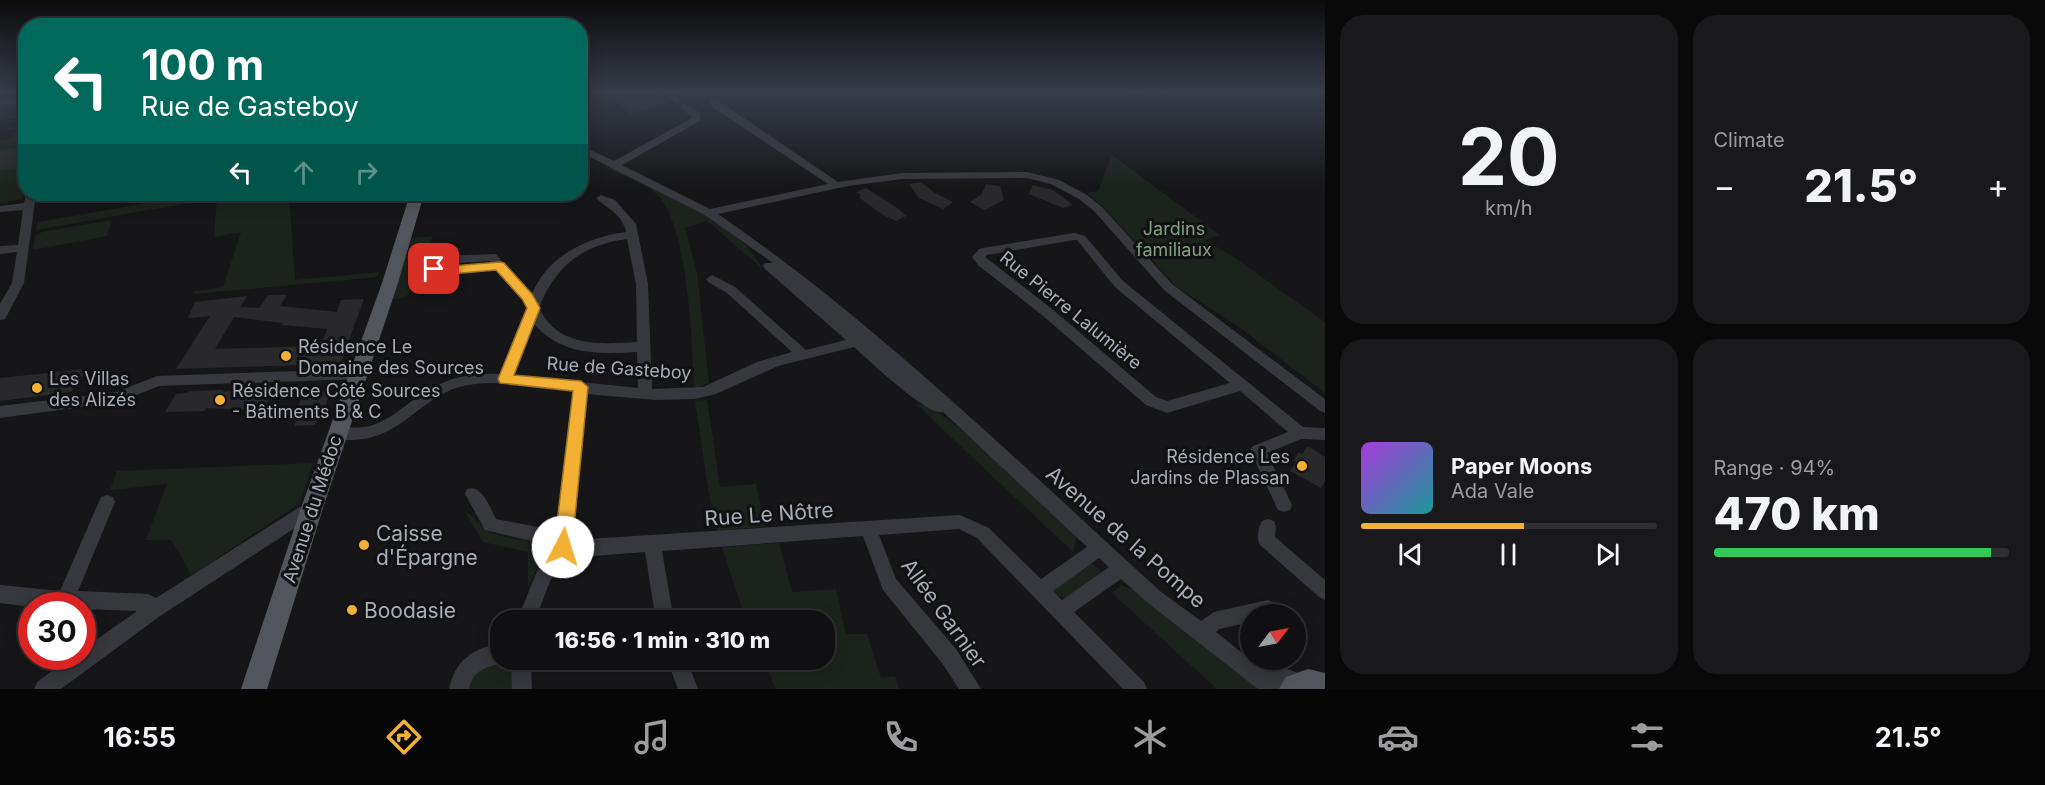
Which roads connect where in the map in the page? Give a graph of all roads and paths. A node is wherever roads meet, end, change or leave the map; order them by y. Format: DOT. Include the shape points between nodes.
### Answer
graph roads {
  1 [pos="688,124"];
  2 [pos="744,124"];
  3 [pos="588,147"];
  4 [pos="588,151"];
  5 [pos="618,163"];
  6 [pos="835,185"];
  7 [pos="601,198"];
  8 [pos="29,201"];
  9 [pos="415,201"];
  10 [pos="28,206"];
  11 [pos="0,209"];
  12 [pos="709,213"];
  13 [pos="632,235"];
  14 [pos="23,248"];
  15 [pos="0,250"];
  16 [pos="500,266"];
  17 [pos="712,279"];
  18 [pos="533,308"];
  19 [pos="0,316"];
  20 [pos="861,339"];
  21 [pos="643,347"];
  22 [pos="803,355"];
  23 [pos="358,374"];
  24 [pos="505,379"];
  25 [pos="1243,386"];
  26 [pos="581,387"];
  27 [pos="645,392"];
  28 [pos="1325,407"];
  29 [pos="0,412"];
  30 [pos="1300,433"];
  31 [pos="336,434"];
  32 [pos="1325,434"];
  33 [pos="473,494"];
  34 [pos="107,502"];
  35 [pos="1284,505"];
  36 [pos="312,508"];
  37 [pos="1268,526"];
  38 [pos="869,530"];
  39 [pos="652,544"];
  40 [pos="563,547"];
  41 [pos="1100,548"];
  42 [pos="1122,568"];
  43 [pos="1040,590"];
  44 [pos="1325,591"];
  45 [pos="68,592"];
  46 [pos="0,594"];
  47 [pos="18,596"];
  48 [pos="96,601"];
  49 [pos="154,610"];
  50 [pos="530,610"];
  51 [pos="663,610"];
  52 [pos="1061,611"];
  53 [pos="1240,615"];
  54 [pos="1202,634"];
  55 [pos="490,654"];
  56 [pos="1236,658"];
  57 [pos="521,670"];
  58 [pos="681,670"];
  59 [pos="1312,685"];
  60 [pos="44,689"];
  61 [pos="254,689"];
  62 [pos="459,689"];
  63 [pos="522,689"];
  64 [pos="688,689"];
  65 [pos="971,689"];
  66 [pos="1137,689"];
  67 [pos="1273,689"];
  1 -- 5 [label="street"];
  2 -- 6 [label="street"];
  3 -- 5 [label="street, Avenue de la Pompe"];
  4 -- 5 [label="street, Avenue de la Pompe"];
  5 -- 12 [label="street, Avenue de la Pompe"];
  6 -- 12 [label="street"];
  6 -- 28 [label="street" via="902,176 1027,175 1055,182 1098,208 1168,287"];
  7 -- 13 [label="street" via="629,219"];
  8 -- 10 [label="street"];
  9 -- 23 [label="main road, Avenue du Médoc"];
  10 -- 11 [label="street"];
  10 -- 14 [label="street"];
  12 -- 20 [label="street, Avenue de la Pompe"];
  13 -- 18 [label="street" via="602,240 558,264 541,286"];
  13 -- 21 [label="street" via="642,284"];
  14 -- 15 [label="street"];
  14 -- 19 [label="street" via="15,291"];
  16 -- 18 [label="street"];
  17 -- 22 [label="street" via="731,290"];
  18 -- 21 [label="street" via="541,325 568,343 592,349"];
  18 -- 24 [label="street"];
  20 -- 22 [label="street, Rue de Gasteboy" via="841,348"];
  20 -- 41 [label="street, Avenue de la Pompe" via="908,386 987,446"];
  21 -- 27 [label="street"];
  22 -- 27 [label="street, Rue de Gasteboy" via="762,366 700,393"];
  23 -- 29 [label="street" via="158,381 118,397"];
  23 -- 31 [label="main road, Avenue du Médoc"];
  24 -- 26 [label="street, Rue de Gasteboy"];
  24 -- 31 [label="street, Rue de Gasteboy" via="451,384 378,430"];
  25 -- 25 [label="street, Rue Pierre Lalumière" via="1119,285 1081,238 1074,236 978,256 1151,401 1167,407"];
  25 -- 30 [label="street, Rue Pierre Lalumière"];
  26 -- 27 [label="street, Rue de Gasteboy"];
  26 -- 40 [label="street"];
  30 -- 32 [label="street"];
  30 -- 35 [label="street" via="1258,450"];
  31 -- 36 [label="main road, Avenue du Médoc"];
  33 -- 40 [label="street" via="491,525 543,536"];
  34 -- 45 [label="street"];
  36 -- 49 [label="street"];
  36 -- 61 [label="main road, Avenue du Médoc"];
  37 -- 44 [label="street" via="1266,540"];
  38 -- 39 [label="street, Rue Le Nôtre"];
  38 -- 43 [label="street, Rue Le Nôtre" via="968,523"];
  38 -- 65 [label="street, Allée Garnier" via="889,584"];
  39 -- 40 [label="street, Rue Le Nôtre"];
  39 -- 51 [label="street"];
  40 -- 50 [label="street" via="543,577"];
  41 -- 42 [label="street, Avenue de la Pompe"];
  41 -- 43 [label="street"];
  42 -- 52 [label="street"];
  42 -- 54 [label="street, Avenue de la Pompe"];
  43 -- 52 [label="street"];
  46 -- 47 [label="street"];
  48 -- 49 [label="street" via="148,603"];
  49 -- 60 [label="street"];
  52 -- 66 [label="street"];
  53 -- 54 [label="street" via="1214,621"];
  54 -- 56 [label="street, Avenue de la Pompe"];
  55 -- 62 [label="street" via="475,661 461,676"];
  56 -- 59 [label="street, Avenue de la Pompe" via="1266,673"];
  56 -- 67 [label="street, Avenue de la Pompe"];
  57 -- 63 [label="street"];
  58 -- 64 [label="street"];
}
